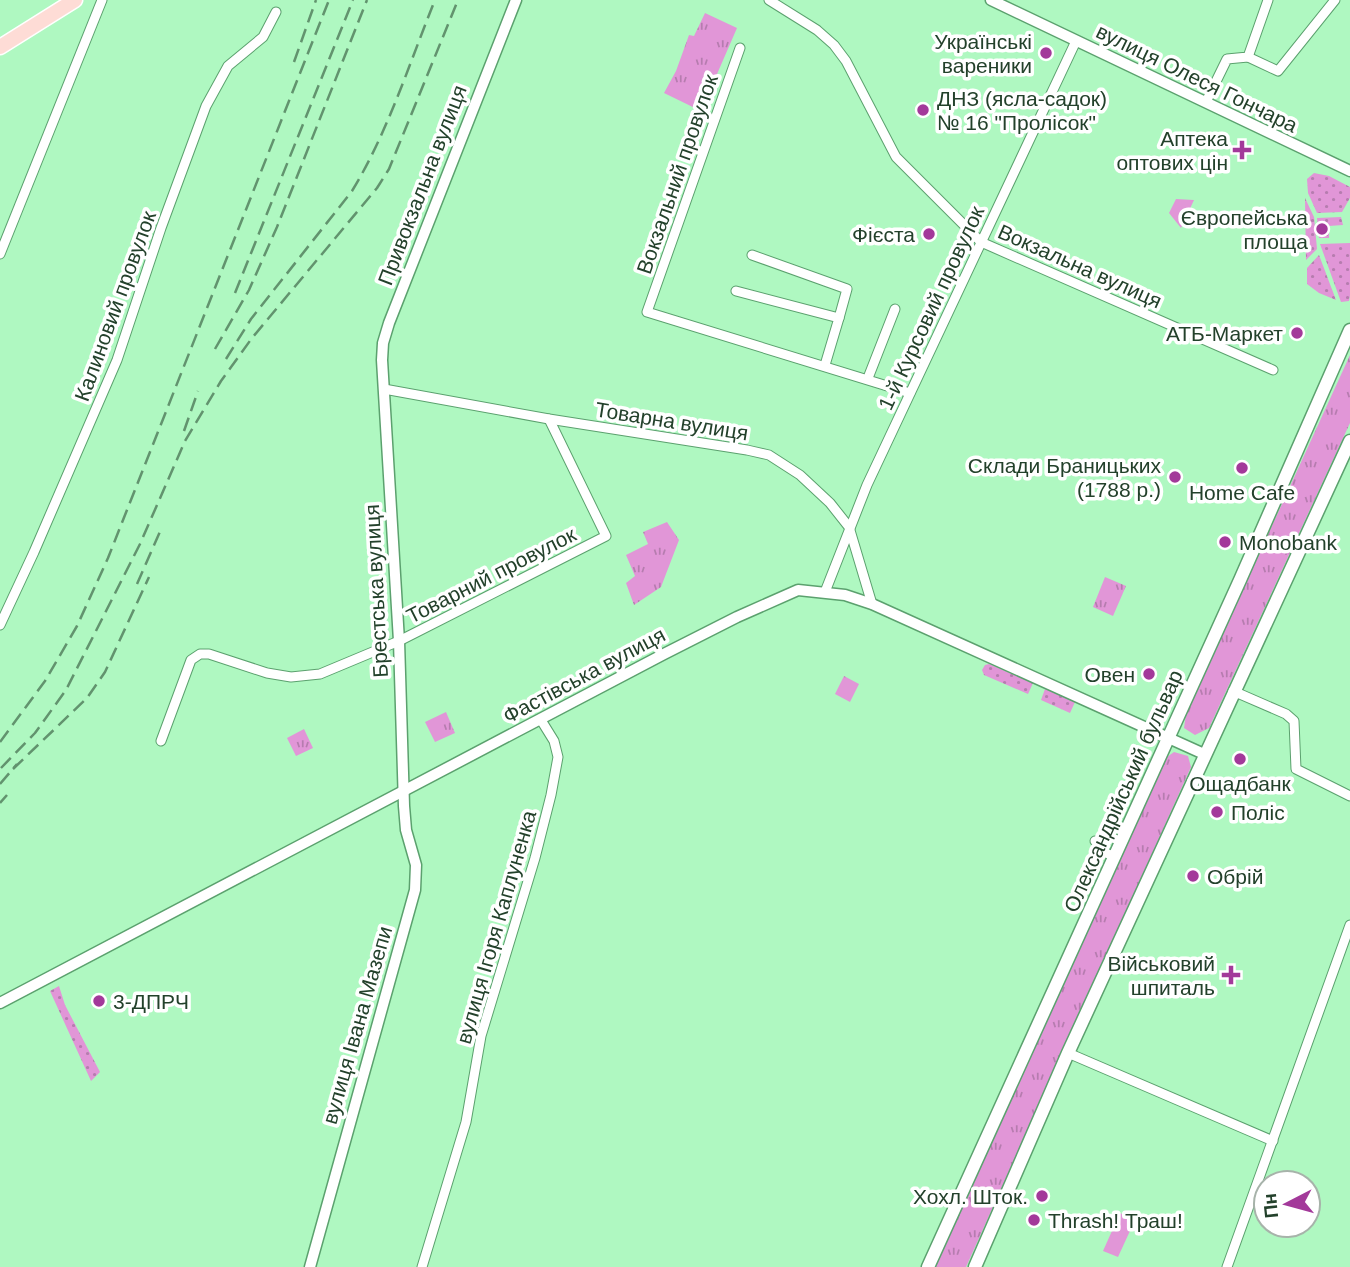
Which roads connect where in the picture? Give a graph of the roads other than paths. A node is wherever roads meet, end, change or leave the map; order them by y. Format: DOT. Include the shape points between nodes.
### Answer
graph roads {
  1 [pos="75,0"];
  2 [pos="102,0"];
  3 [pos="516,0"];
  4 [pos="769,0"];
  5 [pos="991,0"];
  6 [pos="1268,0"];
  7 [pos="1335,0"];
  8 [pos="56,5"];
  9 [pos="276,12"];
  10 [pos="1076,41"];
  11 [pos="0,47"];
  12 [pos="740,48"];
  13 [pos="1248,57"];
  14 [pos="1206,102"];
  15 [pos="1350,171"];
  16 [pos="981,242"];
  17 [pos="0,254"];
  18 [pos="752,255"];
  19 [pos="736,291"];
  20 [pos="895,309"];
  21 [pos="839,318"];
  22 [pos="1350,330"];
  23 [pos="825,365"];
  24 [pos="1273,370"];
  25 [pos="868,378"];
  26 [pos="384,388"];
  27 [pos="911,393"];
  28 [pos="549,419"];
  29 [pos="1350,440"];
  30 [pos="849,527"];
  31 [pos="825,592"];
  32 [pos="873,604"];
  33 [pos="0,625"];
  34 [pos="399,641"];
  35 [pos="1233,691"];
  36 [pos="541,720"];
  37 [pos="1168,738"];
  38 [pos="161,741"];
  39 [pos="1204,754"];
  40 [pos="404,790"];
  41 [pos="1350,796"];
  42 [pos="1095,841"];
  43 [pos="1115,857"];
  44 [pos="1350,925"];
  45 [pos="0,1003"];
  46 [pos="1068,1053"];
  47 [pos="1273,1141"];
  48 [pos="310,1267"];
  49 [pos="422,1267"];
  50 [pos="928,1267"];
  51 [pos="975,1267"];
  52 [pos="1227,1267"];
  1 -- 8 [label="main road"];
  2 -- 17 [label="street"];
  3 -- 26 [label="street, Привокзальна вулиця" via="389,323 383,343"];
  4 -- 16 [label="street, Вокзальна вулиця" via="834,45 896,157"];
  5 -- 10 [label="street, вулиця Олеся Гончара"];
  6 -- 13 [label="street"];
  7 -- 13 [label="street" via="1278,71"];
  8 -- 11 [label="main road"];
  9 -- 33 [label="street, Калиновий провулок" via="262,37 228,66 206,106 117,360"];
  10 -- 14 [label="street, вулиця Олеся Гончара"];
  10 -- 16 [label="street, 1-й Курсовий провулок"];
  12 -- 23 [label="street, Вокзальний провулок" via="647,312"];
  13 -- 14 [label="street" via="1227,59"];
  14 -- 15 [label="street, вулиця Олеся Гончара"];
  16 -- 24 [label="street, Вокзальна вулиця"];
  16 -- 27 [label="street, 1-й Курсовий провулок"];
  18 -- 21 [label="street" via="847,289"];
  19 -- 21 [label="street"];
  20 -- 25 [label="street"];
  21 -- 23 [label="street"];
  22 -- 37 [label="main road, Олександрійський бульвар"];
  23 -- 25 [label="street"];
  25 -- 27 [label="street"];
  26 -- 28 [label="street, Товарна вулиця"];
  26 -- 34 [label="street, Брестська вулиця"];
  27 -- 30 [label="street, 1-й Курсовий провулок"];
  28 -- 30 [label="street, Товарна вулиця" via="769,456 800,475"];
  28 -- 34 [label="street, Товарний провулок" via="606,536"];
  29 -- 35 [label="main road"];
  30 -- 31 [label="street, 1-й Курсовий провулок"];
  30 -- 32 [label="street, Товарна вулиця"];
  31 -- 32 [label="street, Фастівська вулиця"];
  31 -- 36 [label="street, Фастівська вулиця" via="798,590 772,600"];
  32 -- 37 [label="street, Фастівська вулиця"];
  34 -- 38 [label="street, Товарний провулок" via="320,674 291,677 200,654 191,660"];
  34 -- 40 [label="street, Брестська вулиця"];
  35 -- 39 [label="main road"];
  35 -- 41 [label="street" via="1294,721 1296,769"];
  36 -- 40 [label="street, Фастівська вулиця"];
  36 -- 49 [label="street, вулиця Ігоря Каплуненка" via="558,757 551,795 481,1036 466,1122"];
  37 -- 39 [label="street, Фастівська вулиця"];
  37 -- 43 [label="main road, Олександрійський бульвар"];
  39 -- 46 [label="main road"];
  40 -- 45 [label="street, Фастівська вулиця"];
  40 -- 48 [label="street, вулиця Івана Мазепи" via="406,830 416,865 415,890"];
  42 -- 43 [label="street"];
  43 -- 50 [label="main road, Олександрійський бульвар"];
  44 -- 47 [label="street"];
  46 -- 47 [label="street"];
  46 -- 51 [label="main road"];
  47 -- 52 [label="street"];
}
